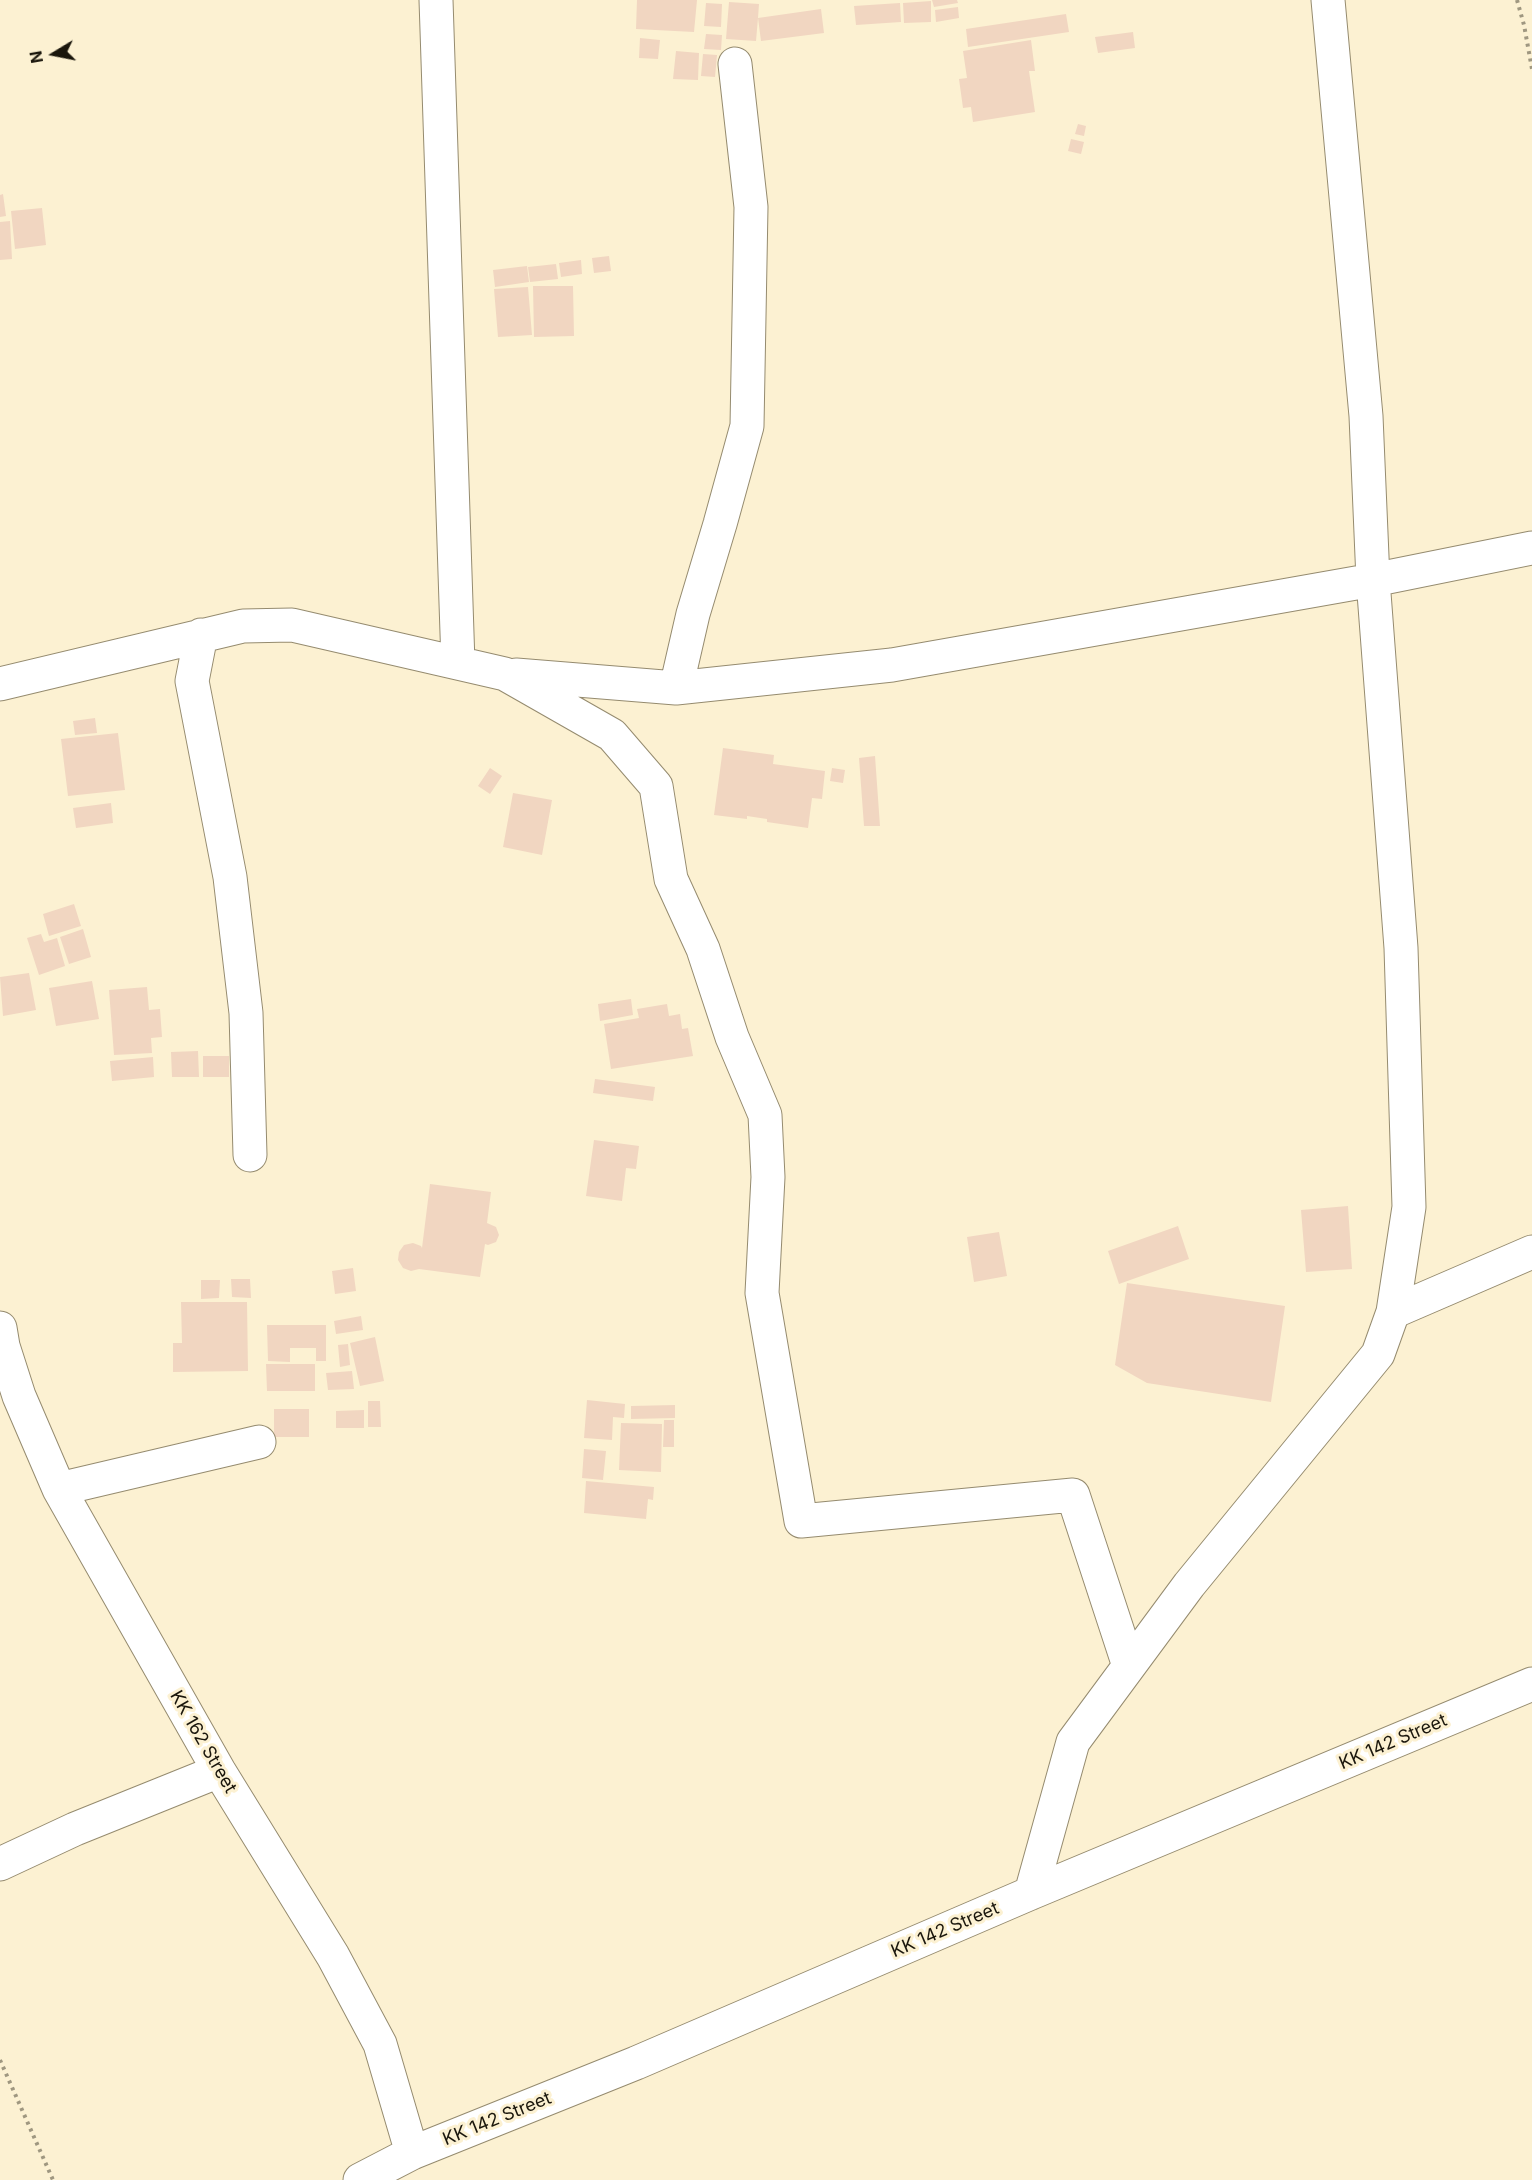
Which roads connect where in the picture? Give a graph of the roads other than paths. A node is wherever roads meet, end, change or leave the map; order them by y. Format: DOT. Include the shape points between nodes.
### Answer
graph roads {
  1 [pos="436,0"];
  2 [pos="1328,0"];
  3 [pos="735,64"];
  4 [pos="1532,548"];
  5 [pos="1373,580"];
  6 [pos="201,635"];
  7 [pos="458,663"];
  8 [pos="505,674"];
  9 [pos="0,684"];
  10 [pos="676,688"];
  11 [pos="250,1155"];
  12 [pos="1532,1252"];
  13 [pos="1393,1312"];
  14 [pos="0,1328"];
  15 [pos="259,1442"];
  16 [pos="59,1489"];
  17 [pos="1129,1666"];
  18 [pos="1532,1684"];
  19 [pos="219,1771"];
  20 [pos="0,1864"];
  21 [pos="1031,1893"];
  22 [pos="412,2152"];
  23 [pos="360,2180"];
  1 -- 7 [label="street"];
  2 -- 5 [label="street" via="1366,416"];
  3 -- 10 [label="street" via="751,207 747,426"];
  4 -- 5 [label="street"];
  5 -- 10 [label="street" via="892,665"];
  5 -- 13 [label="street" via="1401,948 1409,1207"];
  6 -- 7 [label="street" via="243,626 292,625"];
  6 -- 9 [label="street"];
  6 -- 11 [label="street" via="192,681 230,877 246,1013"];
  7 -- 8 [label="street"];
  8 -- 10 [label="street"];
  8 -- 17 [label="street" via="612,735 656,786 671,879 704,949 732,1037 765,1115 768,1177 762,1293 801,1521 1073,1495"];
  12 -- 13 [label="street"];
  13 -- 17 [label="street" via="1378,1354"];
  14 -- 16 [label="street, KK 162 Street" via="18,1396"];
  15 -- 16 [label="street"];
  16 -- 19 [label="street, KK 162 Street"];
  17 -- 21 [label="street" via="1073,1742"];
  18 -- 21 [label="street, KK 142 Street"];
  19 -- 20 [label="street"];
  19 -- 22 [label="street, KK 162 Street" via="333,1956 380,2044"];
  21 -- 22 [label="street, KK 142 Street" via="636,2063"];
  22 -- 23 [label="street, KK 142 Street"];
}
